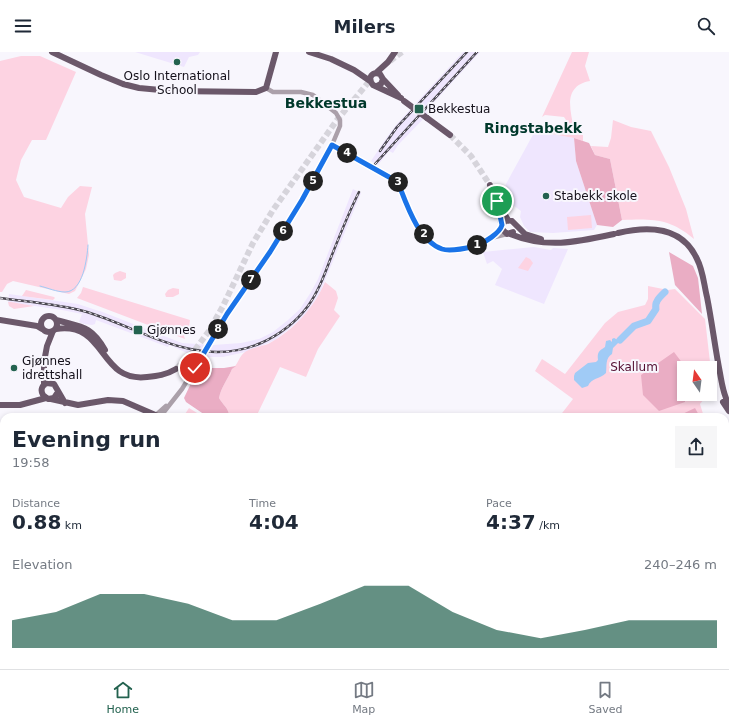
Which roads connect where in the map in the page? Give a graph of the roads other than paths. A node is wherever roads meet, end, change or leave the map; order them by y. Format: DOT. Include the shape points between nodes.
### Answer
graph roads {
  1 [pos="52,52"];
  2 [pos="276,52"];
  3 [pos="309,52"];
  4 [pos="395,52"];
  5 [pos="388,62"];
  6 [pos="354,70"];
  7 [pos="375,73"];
  8 [pos="383,78"];
  9 [pos="370,81"];
  10 [pos="377,86"];
  11 [pos="266,88"];
  12 [pos="395,94"];
  13 [pos="450,135"];
  14 [pos="332,145"];
  15 [pos="490,185"];
  16 [pos="497,201"];
  17 [pos="508,220"];
  18 [pos="516,225"];
  19 [pos="502,226"];
  20 [pos="508,234"];
  21 [pos="491,238"];
  22 [pos="573,241"];
  23 [pos="0,320"];
  24 [pos="41,320"];
  25 [pos="56,320"];
  26 [pos="20,322"];
  27 [pos="43,330"];
  28 [pos="54,330"];
  29 [pos="47,346"];
  30 [pos="109,361"];
  31 [pos="718,366"];
  32 [pos="176,369"];
  33 [pos="44,373"];
  34 [pos="50,382"];
  35 [pos="42,387"];
  36 [pos="58,392"];
  37 [pos="48,398"];
  38 [pos="32,401"];
  39 [pos="65,403"];
  40 [pos="0,405"];
  41 [pos="729,405"];
  42 [pos="729,411"];
  43 [pos="149,413"];
  44 [pos="162,413"];
  1 -- 11 [label="main road" via="123,84 146,89 171,92 256,92"];
  2 -- 11 [label="main road"];
  3 -- 6 [label="main road"];
  4 -- 5 [label="main road"];
  5 -- 7 [label="main road"];
  5 -- 8 [label="main road"];
  6 -- 7 [label="main road"];
  6 -- 9 [label="main road"];
  7 -- 8 [label="main road"];
  7 -- 9 [label="main road"];
  8 -- 10 [label="main road"];
  8 -- 12 [label="main road"];
  9 -- 10 [label="main road" via="372,85"];
  10 -- 12 [label="main road"];
  11 -- 14 [label="street" via="275,92 309,93 332,109 338,115 340,126"];
  12 -- 13 [label="main road, bridge"];
  14 -- 21 [label="street" via="397,180 413,218 424,235 440,248 470,247"];
  14 -- 44 [label="street, bridge" via="282,234 227,314 182,390"];
  15 -- 16 [label="main road"];
  16 -- 17 [label="main road"];
  16 -- 19 [label="main road"];
  17 -- 18 [label="main road"];
  17 -- 19 [label="main road" via="504,221"];
  18 -- 20 [label="main road" via="515,230"];
  18 -- 22 [label="main road" via="525,234 543,240"];
  19 -- 20 [label="main road" via="503,231"];
  19 -- 21 [label="street"];
  20 -- 21 [label="street"];
  20 -- 22 [label="main road" via="542,243"];
  22 -- 31 [label="main road" via="640,229 656,229 678,238 693,252 700,264"];
  23 -- 26 [label="main road"];
  24 -- 25 [label="main road" via="48,315"];
  24 -- 26 [label="main road"];
  24 -- 27 [label="main road"];
  25 -- 28 [label="main road"];
  25 -- 30 [label="main road" via="78,325 90,331 101,342"];
  26 -- 27 [label="main road"];
  27 -- 28 [label="main road"];
  27 -- 29 [label="main road"];
  28 -- 29 [label="main road"];
  28 -- 30 [label="main road" via="70,329 87,335"];
  29 -- 33 [label="main road"];
  30 -- 32 [label="main road" via="117,371 134,378 162,375"];
  31 -- 41 [label="main road"];
  31 -- 42 [label="main road" via="716,372 719,392"];
  33 -- 34 [label="main road"];
  33 -- 35 [label="main road"];
  34 -- 35 [label="main road"];
  34 -- 36 [label="main road" via="56,386"];
  35 -- 37 [label="main road" via="43,395"];
  35 -- 38 [label="main road"];
  36 -- 37 [label="main road" via="55,397"];
  36 -- 39 [label="main road"];
  37 -- 38 [label="main road"];
  37 -- 39 [label="main road"];
  38 -- 40 [label="main road" via="15,406"];
  39 -- 43 [label="main road" via="78,405 108,400 126,402"];
}
